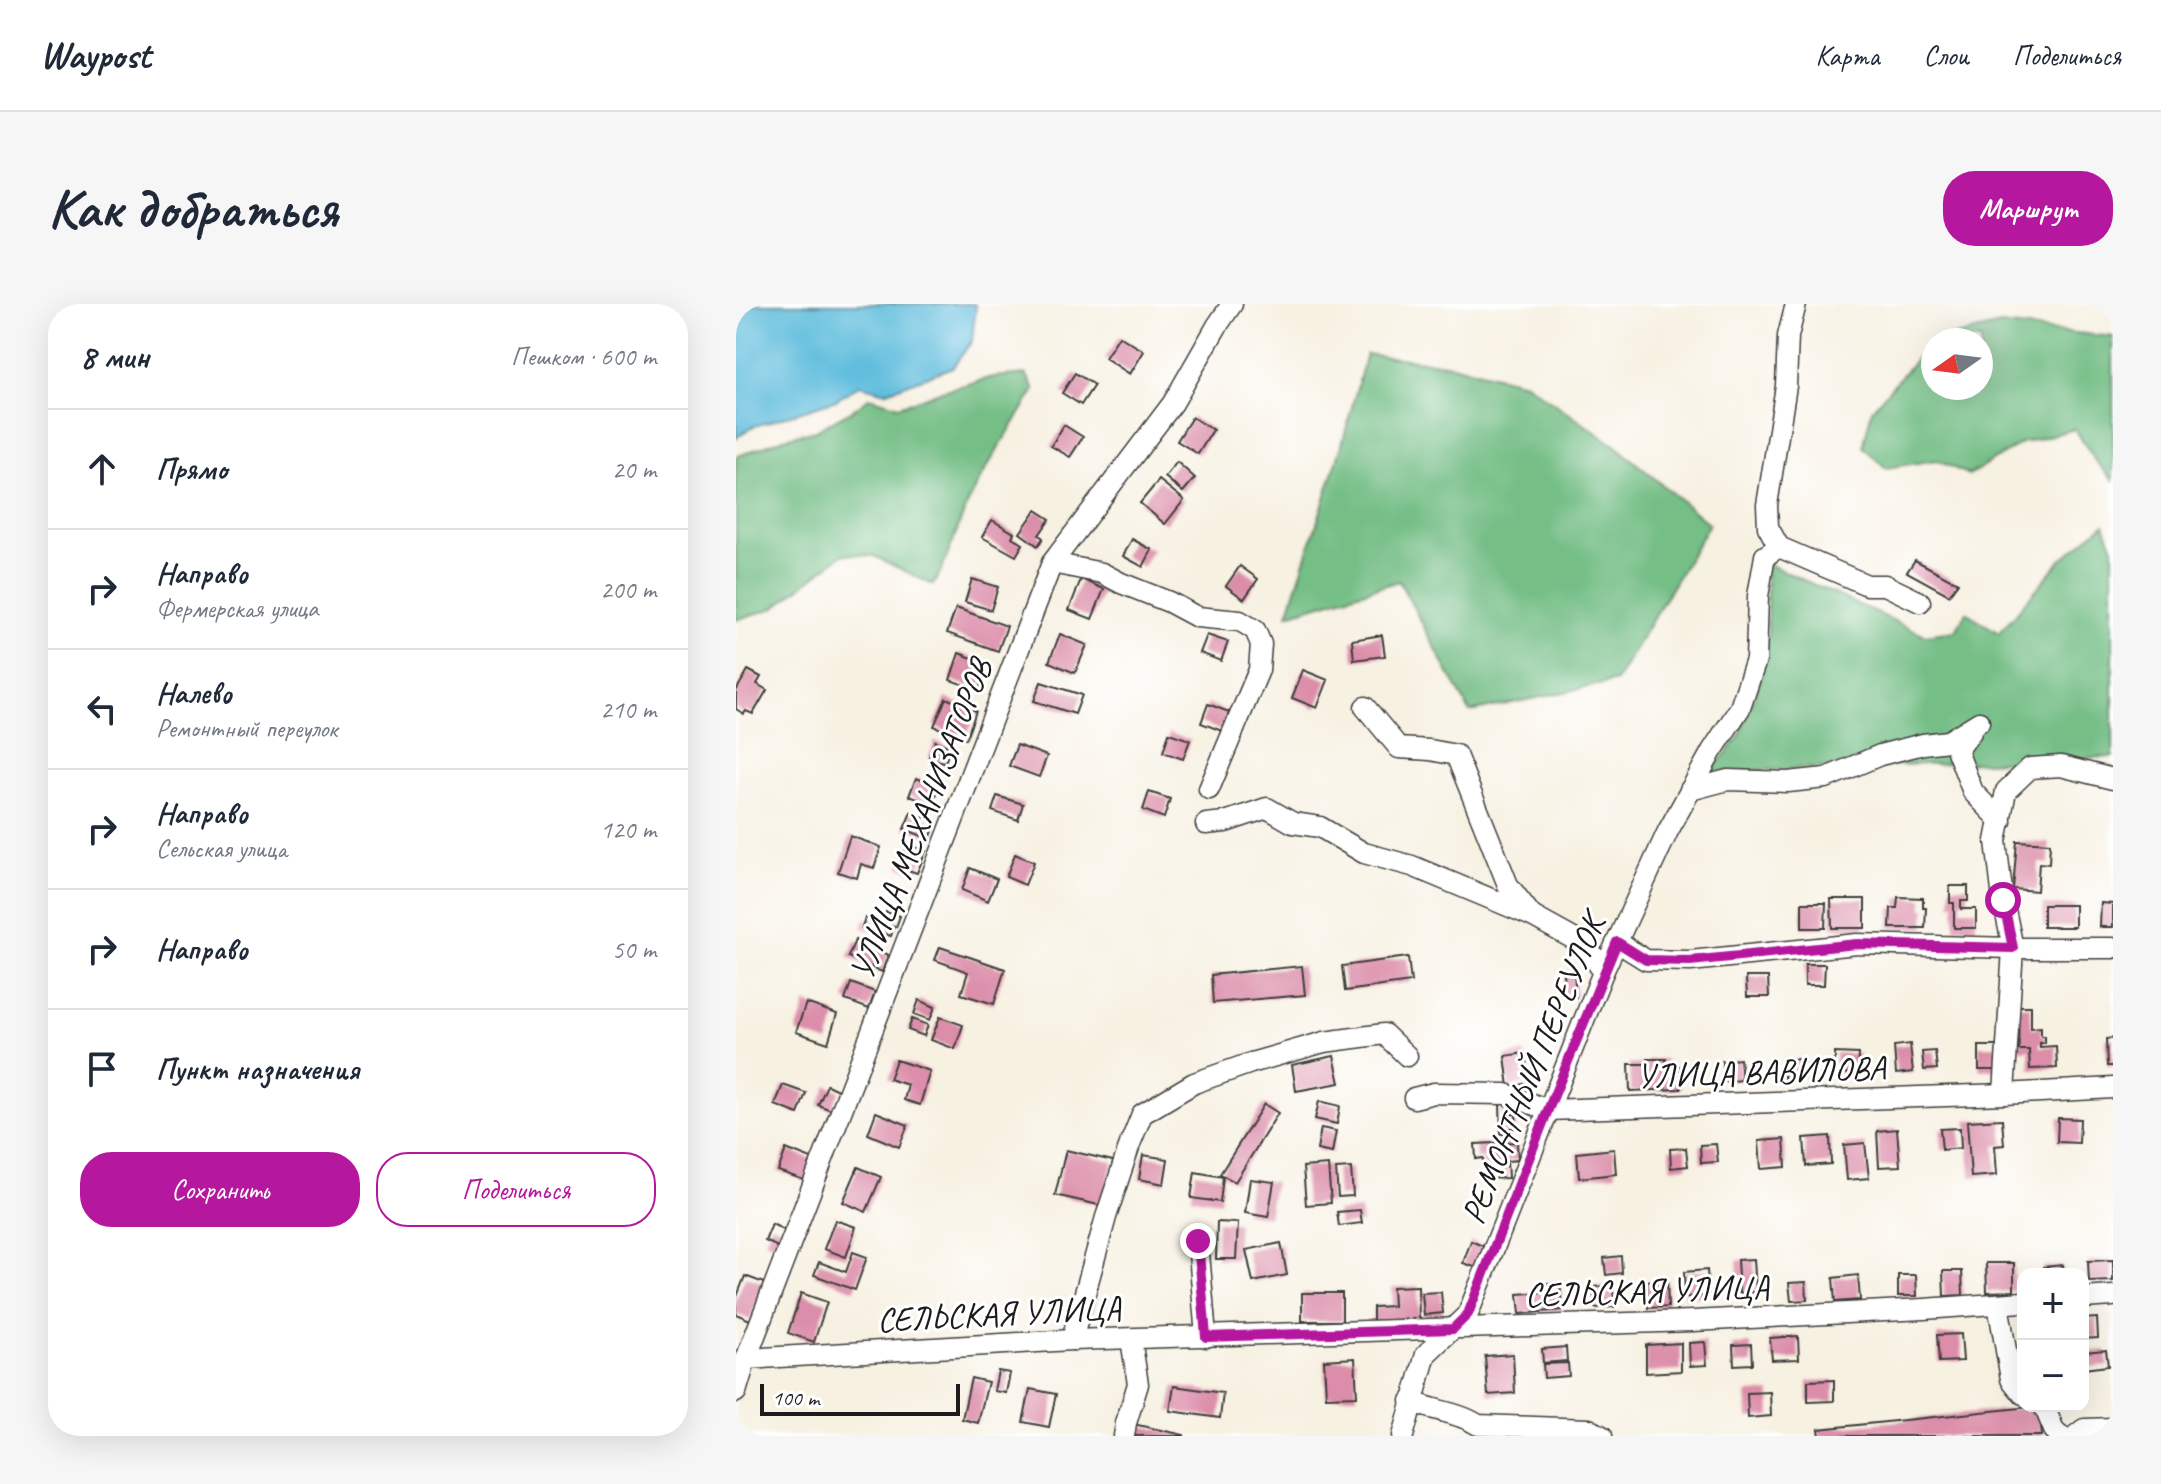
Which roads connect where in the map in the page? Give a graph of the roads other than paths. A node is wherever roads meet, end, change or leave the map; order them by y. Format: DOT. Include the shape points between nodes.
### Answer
graph roads {
  1 [pos="1232,304"];
  2 [pos="1796,304"];
  3 [pos="1779,547"];
  4 [pos="1052,563"];
  5 [pos="1920,602"];
  6 [pos="1365,707"];
  7 [pos="2113,779"];
  8 [pos="1209,789"];
  9 [pos="1690,790"];
  10 [pos="2001,821"];
  11 [pos="1206,824"];
  12 [pos="1532,916"];
  13 [pos="1617,942"];
  14 [pos="2013,948"];
  15 [pos="2113,948"];
  16 [pos="1603,972"];
  17 [pos="1407,1056"];
  18 [pos="2113,1088"];
  19 [pos="2004,1094"];
  20 [pos="1414,1098"];
  21 [pos="1548,1110"];
  22 [pos="1198,1241"];
  23 [pos="2113,1296"];
  24 [pos="2089,1298"];
  25 [pos="2017,1302"];
  26 [pos="1998,1304"];
  27 [pos="1453,1329"];
  28 [pos="1206,1337"];
  29 [pos="1131,1339"];
  30 [pos="1072,1340"];
  31 [pos="746,1359"];
  32 [pos="2017,1386"];
  33 [pos="736,1392"];
  34 [pos="1411,1401"];
  35 [pos="2046,1412"];
  36 [pos="1471,1428"];
  37 [pos="2113,1428"];
  38 [pos="1124,1436"];
  39 [pos="1403,1436"];
  40 [pos="1602,1436"];
  41 [pos="2061,1436"];
  42 [pos="2075,1436"];
  1 -- 4 [label="street, УЛИЦА МЕХАНИЗАТОРОВ" via="1173,403"];
  2 -- 3 [label="street" via="1767,505 1768,527"];
  3 -- 5 [label="street"];
  3 -- 9 [label="street, РЕМОНТНЫЙ ПЕРЕУЛОК" via="1765,556 1756,660 1740,708"];
  4 -- 8 [label="street" via="1102,573 1197,617 1240,621 1255,630 1261,644 1259,670"];
  4 -- 31 [label="street, УЛИЦА МЕХАНИЗАТОРОВ"];
  6 -- 12 [label="street" via="1399,748 1456,755 1508,885"];
  7 -- 10 [label="street" via="2061,766 2030,768 2006,791"];
  9 -- 10 [label="street" via="1728,780 1826,778 1880,755 1948,741 1979,722 1957,751 1973,792"];
  9 -- 13 [label="street, РЕМОНТНЫЙ ПЕРЕУЛОК"];
  10 -- 14 [label="street" via="1996,841"];
  11 -- 12 [label="street" via="1267,808 1293,823 1320,827 1364,853 1412,866"];
  12 -- 16 [label="street" via="1588,947"];
  13 -- 14 [label="street" via="1646,960 1690,961 1857,944"];
  13 -- 16 [label="street, РЕМОНТНЫЙ ПЕРЕУЛОК"];
  14 -- 15 [label="street"];
  14 -- 19 [label="street"];
  16 -- 21 [label="street, РЕМОНТНЫЙ ПЕРЕУЛОК"];
  17 -- 30 [label="street" via="1384,1034 1324,1042 1194,1083 1142,1114"];
  18 -- 19 [label="street, УЛИЦА ВАВИЛОВА"];
  19 -- 21 [label="street, УЛИЦА ВАВИЛОВА"];
  20 -- 21 [label="street, УЛИЦА ВАВИЛОВА" via="1434,1093 1506,1094"];
  21 -- 27 [label="street, РЕМОНТНЫЙ ПЕРЕУЛОК" via="1468,1314"];
  22 -- 28 [label="street"];
  23 -- 24 [label="street"];
  25 -- 26 [label="street, СЕЛЬСКАЯ УЛИЦА"];
  26 -- 27 [label="street, СЕЛЬСКАЯ УЛИЦА"];
  26 -- 32 [label="street" via="2011,1379"];
  27 -- 28 [label="street, СЕЛЬСКАЯ УЛИЦА"];
  27 -- 34 [label="street, РЕМОНТНЫЙ ПЕРЕУЛОК" via="1426,1354"];
  28 -- 29 [label="street, СЕЛЬСКАЯ УЛИЦА"];
  29 -- 30 [label="street, СЕЛЬСКАЯ УЛИЦА"];
  29 -- 38 [label="street" via="1138,1384"];
  30 -- 31 [label="street, СЕЛЬСКАЯ УЛИЦА"];
  31 -- 33 [label="street, УЛИЦА МЕХАНИЗАТОРОВ"];
  34 -- 36 [label="street"];
  34 -- 39 [label="street, РЕМОНТНЫЙ ПЕРЕУЛОК"];
  35 -- 41 [label="street"];
  36 -- 40 [label="street" via="1589,1429"];
  37 -- 42 [label="street" via="2084,1429"];
}
